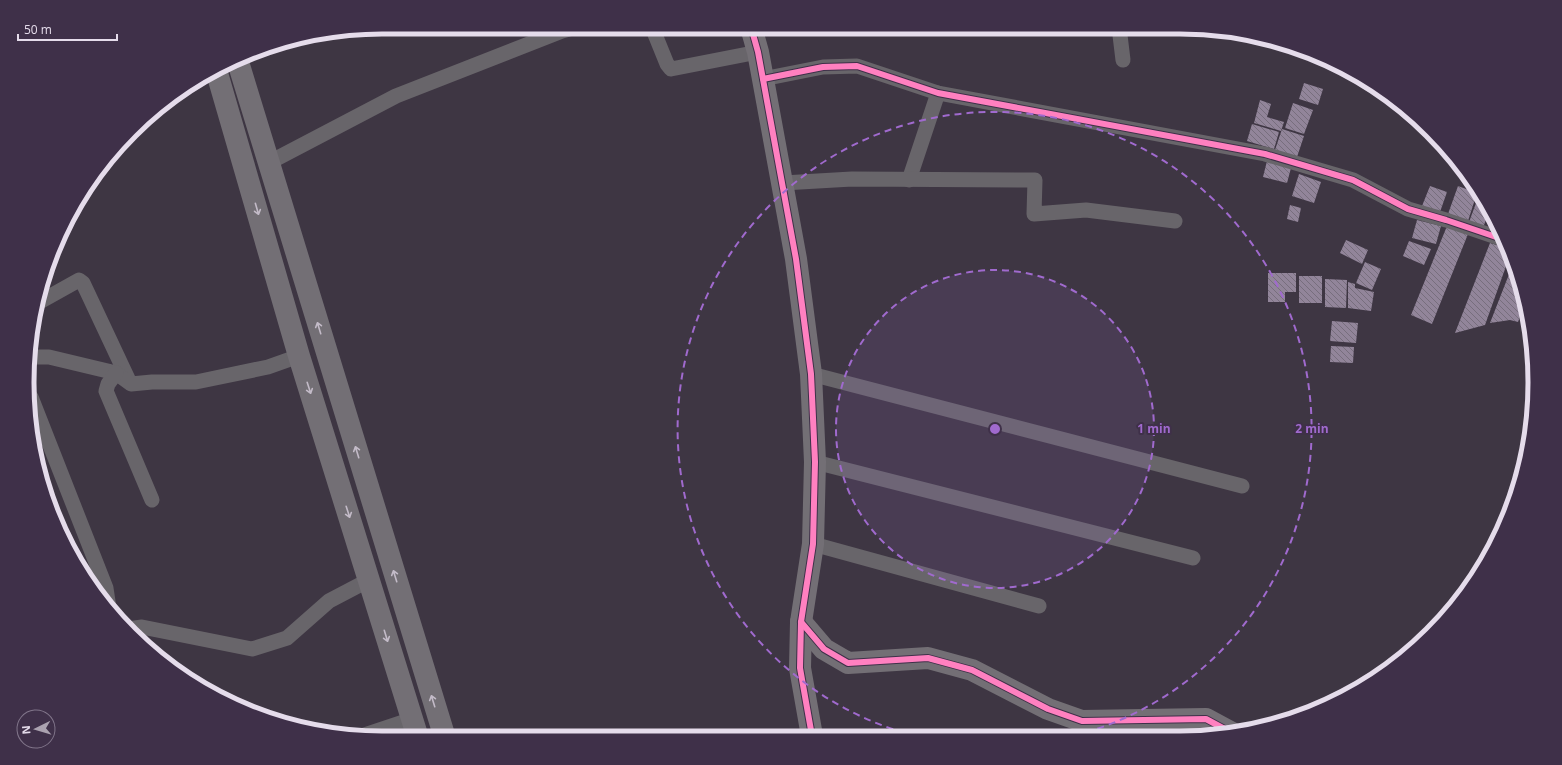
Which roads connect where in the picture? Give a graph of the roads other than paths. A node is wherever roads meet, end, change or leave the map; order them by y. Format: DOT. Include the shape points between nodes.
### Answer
graph roads {
  1 [pos="555,34"];
  2 [pos="655,34"];
  3 [pos="753,34"];
  4 [pos="1120,34"];
  5 [pos="758,52"];
  6 [pos="1123,60"];
  7 [pos="239,65"];
  8 [pos="218,76"];
  9 [pos="763,79"];
  10 [pos="938,93"];
  11 [pos="270,162"];
  12 [pos="909,180"];
  13 [pos="783,183"];
  14 [pos="1174,221"];
  15 [pos="1496,237"];
  16 [pos="44,299"];
  17 [pos="35,356"];
  18 [pos="299,356"];
  19 [pos="116,373"];
  20 [pos="811,374"];
  21 [pos="130,384"];
  22 [pos="35,408"];
  23 [pos="815,462"];
  24 [pos="1242,486"];
  25 [pos="152,500"];
  26 [pos="813,544"];
  27 [pos="1193,558"];
  28 [pos="369,580"];
  29 [pos="107,597"];
  30 [pos="1039,606"];
  31 [pos="801,622"];
  32 [pos="135,628"];
  33 [pos="415,728"];
  34 [pos="1223,728"];
  35 [pos="395,731"];
  36 [pos="443,731"];
  37 [pos="811,731"];
  1 -- 11 [label="street" via="396,96"];
  2 -- 5 [label="street" via="671,69"];
  3 -- 5 [label="main road"];
  4 -- 6 [label="street"];
  5 -- 9 [label="main road"];
  7 -- 11 [label="main road"];
  8 -- 18 [label="main road, one-way"];
  9 -- 10 [label="street" via="823,67 857,66"];
  9 -- 13 [label="main road"];
  10 -- 12 [label="street"];
  10 -- 15 [label="street" via="1265,154 1353,180 1408,209"];
  36 -- 11 [label="main road, one-way"];
  12 -- 13 [label="street" via="852,179"];
  12 -- 14 [label="street" via="1035,180 1034,214 1086,210"];
  13 -- 20 [label="main road"];
  16 -- 21 [label="street" via="79,280"];
  17 -- 19 [label="street" via="49,357"];
  18 -- 21 [label="street" via="268,367 196,382"];
  18 -- 28 [label="main road, one-way"];
  19 -- 21 [label="street"];
  19 -- 25 [label="street" via="106,391"];
  20 -- 23 [label="main road"];
  20 -- 24 [label="street"];
  22 -- 29 [label="street"];
  23 -- 26 [label="main road"];
  23 -- 27 [label="street"];
  26 -- 30 [label="street"];
  26 -- 31 [label="main road"];
  28 -- 32 [label="street" via="329,601 287,638 252,649 142,627"];
  28 -- 33 [label="main road, one-way"];
  31 -- 34 [label="main road" via="824,649 848,663 928,658 972,670 1048,709 1082,721 1206,719"];
  31 -- 37 [label="main road" via="800,668"];
  33 -- 35 [label="street"];
}
